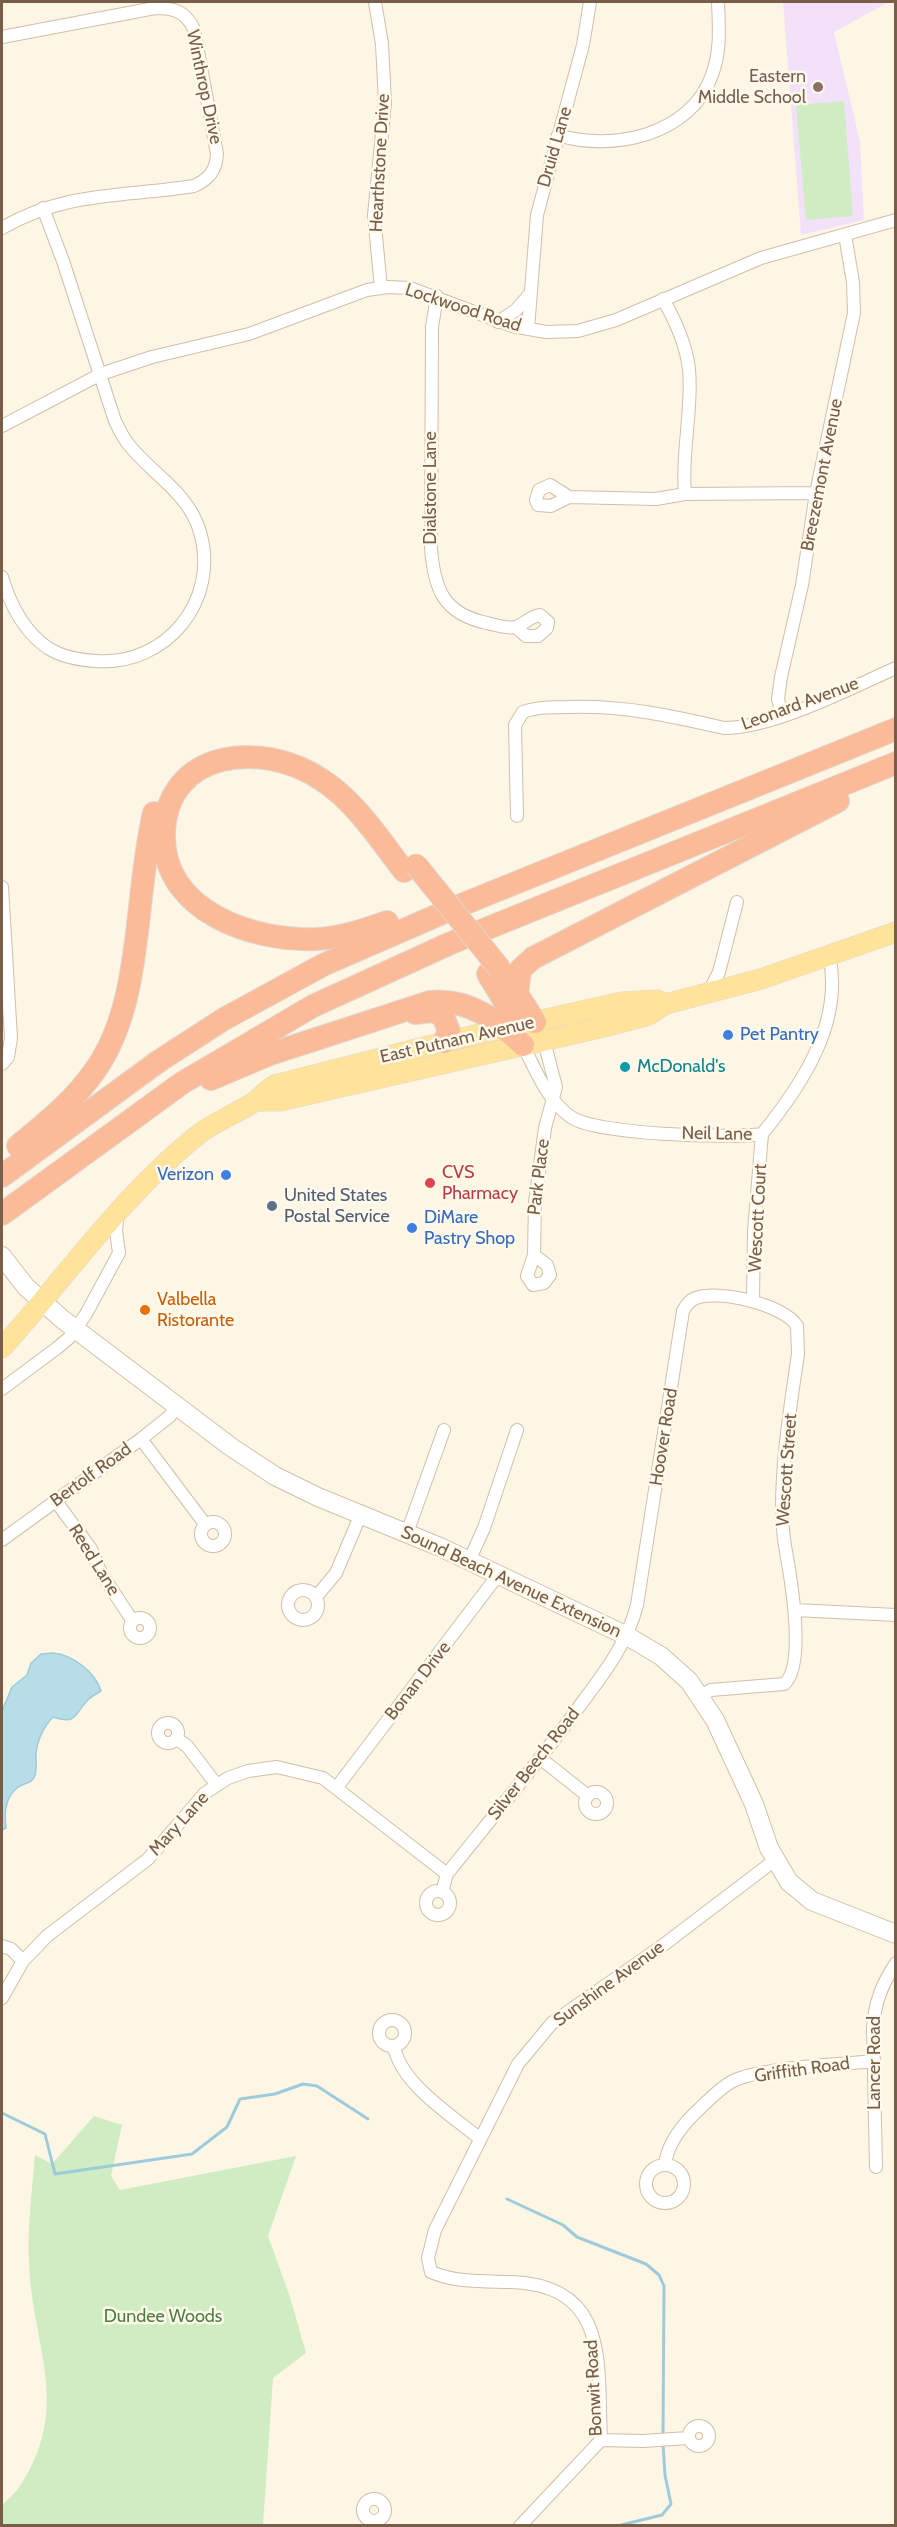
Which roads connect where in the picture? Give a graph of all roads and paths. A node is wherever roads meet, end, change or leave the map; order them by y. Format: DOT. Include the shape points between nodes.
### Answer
graph roads {
  1 [pos="375,2"];
  2 [pos="590,2"];
  3 [pos="718,2"];
  4 [pos="2,37"];
  5 [pos="558,135"];
  6 [pos="43,208"];
  7 [pos="896,220"];
  8 [pos="2,228"];
  9 [pos="845,235"];
  10 [pos="381,288"];
  11 [pos="530,294"];
  12 [pos="437,296"];
  13 [pos="663,299"];
  14 [pos="498,322"];
  15 [pos="528,329"];
  16 [pos="101,374"];
  17 [pos="2,426"];
  18 [pos="816,493"];
  19 [pos="685,494"];
  20 [pos="569,497"];
  21 [pos="2,577"];
  22 [pos="516,627"];
  23 [pos="896,668"];
  24 [pos="782,714"];
  25 [pos="896,729"];
  26 [pos="896,763"];
  27 [pos="896,770"];
  28 [pos="517,816"];
  29 [pos="410,868"];
  30 [pos="532,877"];
  31 [pos="2,887"];
  32 [pos="737,902"];
  33 [pos="2,911"];
  34 [pos="896,932"];
  35 [pos="829,955"];
  36 [pos="494,972"];
  37 [pos="518,994"];
  38 [pos="708,994"];
  39 [pos="358,1025"];
  40 [pos="524,1033"];
  41 [pos="444,1042"];
  42 [pos="5,1061"];
  43 [pos="554,1100"];
  44 [pos="256,1101"];
  45 [pos="762,1134"];
  46 [pos="90,1149"];
  47 [pos="2,1160"];
  48 [pos="2,1176"];
  49 [pos="118,1213"];
  50 [pos="2,1214"];
  51 [pos="534,1255"];
  52 [pos="2,1257"];
  53 [pos="753,1301"];
  54 [pos="42,1302"];
  55 [pos="76,1329"];
  56 [pos="2,1348"];
  57 [pos="2,1389"];
  58 [pos="177,1405"];
  59 [pos="444,1430"];
  60 [pos="517,1430"];
  61 [pos="141,1439"];
  62 [pos="55,1500"];
  63 [pos="362,1514"];
  64 [pos="205,1524"];
  65 [pos="407,1533"];
  66 [pos="2,1540"];
  67 [pos="470,1561"];
  68 [pos="498,1575"];
  69 [pos="316,1597"];
  70 [pos="795,1610"];
  71 [pos="896,1615"];
  72 [pos="132,1620"];
  73 [pos="627,1636"];
  74 [pos="700,1696"];
  75 [pos="177,1739"];
  76 [pos="540,1758"];
  77 [pos="216,1784"];
  78 [pos="337,1787"];
  79 [pos="588,1796"];
  80 [pos="775,1860"];
  81 [pos="447,1874"];
  82 [pos="442,1892"];
  83 [pos="896,1934"];
  84 [pos="2,1946"];
  85 [pos="23,1961"];
  86 [pos="896,1963"];
  87 [pos="2,1998"];
  88 [pos="394,2046"];
  89 [pos="874,2061"];
  90 [pos="479,2138"];
  91 [pos="665,2165"];
  92 [pos="876,2167"];
  93 [pos="431,2272"];
  94 [pos="688,2438"];
  95 [pos="601,2440"];
  96 [pos="520,2526"];
  1 -- 10 [label="street, Hearthstone Drive" via="385,103 374,215"];
  2 -- 5 [label="street, Druid Lane" via="583,45"];
  3 -- 5 [label="street" via="716,64 705,90 691,108 662,129 636,137 592,142"];
  4 -- 6 [label="street, Winthrop Drive" via="132,11 168,8 190,20 198,45 217,154 213,173 194,186 71,200"];
  5 -- 11 [label="street, Druid Lane" via="537,215"];
  6 -- 8 [label="street, Winthrop Drive"];
  6 -- 16 [label="street"];
  7 -- 9 [label="street, Lockwood Road"];
  9 -- 13 [label="street, Lockwood Road" via="761,258"];
  9 -- 18 [label="street, Breezemont Avenue" via="854,313"];
  10 -- 12 [label="street, Lockwood Road" via="410,288"];
  10 -- 16 [label="street, Lockwood Road" via="342,298 249,334 152,357"];
  11 -- 14 [label="street" via="524,304"];
  11 -- 15 [label="street, Druid Lane"];
  12 -- 14 [label="street, Lockwood Road"];
  12 -- 22 [label="street, Dialstone Lane" via="432,327 434,579 444,600 455,610 483,622"];
  13 -- 15 [label="street, Lockwood Road" via="588,329 554,333"];
  13 -- 19 [label="street" via="681,337 689,368"];
  14 -- 15 [label="street, Lockwood Road"];
  16 -- 17 [label="street, Lockwood Road"];
  16 -- 21 [label="street" via="115,421 127,442 180,495 196,520 205,568 198,598 185,622 154,650 127,660 89,661 61,654 34,636 16,614"];
  18 -- 19 [label="street"];
  18 -- 24 [label="street, Breezemont Avenue" via="802,585 781,677 778,699"];
  19 -- 20 [label="street" via="656,499"];
  23 -- 24 [label="street, Leonard Avenue"];
  24 -- 28 [label="street, Leonard Avenue" via="748,726 724,728 635,709 584,706 523,712 515,725"];
  25 -- 30 [label="highway"];
  26 -- 46 [label="highway" via="346,989 214,1062"];
  27 -- 37 [label="highway" via="874,785 533,958 520,970"];
  29 -- 30 [label="highway" via="334,789 303,768 271,757 237,756 204,766 181,787 166,817 166,855 186,893 225,922 273,936 316,939 345,935"];
  29 -- 36 [label="highway"];
  29 -- 47 [label="highway" via="351,787 296,751 261,742 235,742 210,749 187,762 163,790 154,814 125,1002 111,1043 79,1092"];
  30 -- 48 [label="highway" via="357,949 256,1000 159,1060"];
  31 -- 33 [label="street"];
  32 -- 38 [label="street" via="719,972"];
  33 -- 42 [label="street" via="11,1038"];
  34 -- 35 [label="main road, East Putnam Avenue"];
  35 -- 38 [label="main road, East Putnam Avenue"];
  35 -- 45 [label="street, Neil Lane" via="832,981 816,1053 799,1086"];
  36 -- 37 [label="highway"];
  36 -- 40 [label="highway" via="502,997"];
  37 -- 40 [label="highway"];
  38 -- 40 [label="main road, East Putnam Avenue" via="666,1004 657,1000 622,1002"];
  39 -- 40 [label="highway" via="439,1001 472,1008"];
  39 -- 41 [label="highway" via="433,1011 440,1013 447,1023"];
  39 -- 46 [label="highway" via="232,1069"];
  40 -- 41 [label="main road, East Putnam Avenue"];
  40 -- 43 [label="street" via="546,1091"];
  40 -- 43 [label="street, Park Place" via="556,1087"];
  40 -- 44 [label="main road, East Putnam Avenue" via="280,1101"];
  41 -- 44 [label="main road, East Putnam Avenue" via="288,1081 263,1092"];
  43 -- 45 [label="street, Neil Lane" via="578,1121 601,1128"];
  43 -- 51 [label="street, Park Place" via="545,1128 533,1220"];
  44 -- 49 [label="main road, East Putnam Avenue" via="201,1132"];
  45 -- 53 [label="street, Wescott Court"];
  46 -- 50 [label="highway"];
  49 -- 54 [label="main road, East Putnam Avenue"];
  49 -- 55 [label="street" via="119,1253"];
  52 -- 54 [label="street, Sound Beach Avenue Extension"];
  53 -- 70 [label="street, Wescott Street" via="786,1312 798,1326 781,1522"];
  53 -- 73 [label="street, Hoover Road" via="699,1297 683,1311 637,1605"];
  54 -- 55 [label="street, Sound Beach Avenue Extension"];
  54 -- 56 [label="main road, East Putnam Avenue"];
  55 -- 57 [label="street"];
  55 -- 58 [label="street, Sound Beach Avenue Extension"];
  58 -- 61 [label="street, Bertolf Road" via="170,1416"];
  58 -- 63 [label="street, Sound Beach Avenue Extension" via="284,1481"];
  59 -- 65 [label="street"];
  60 -- 67 [label="street"];
  61 -- 62 [label="street, Bertolf Road"];
  61 -- 64 [label="street"];
  62 -- 66 [label="street, Bertolf Road"];
  62 -- 72 [label="street, Reed Lane" via="91,1549 101,1573"];
  63 -- 65 [label="street, Sound Beach Avenue Extension"];
  63 -- 69 [label="street" via="336,1573"];
  65 -- 67 [label="street, Sound Beach Avenue Extension"];
  67 -- 68 [label="street, Sound Beach Avenue Extension"];
  68 -- 73 [label="street, Sound Beach Avenue Extension"];
  68 -- 78 [label="street, Bonan Drive"];
  70 -- 71 [label="street"];
  70 -- 74 [label="street, Wescott Street" via="790,1680 776,1687 711,1690"];
  73 -- 74 [label="street, Sound Beach Avenue Extension" via="672,1665"];
  73 -- 76 [label="street, Silver Beech Road"];
  74 -- 80 [label="street, Sound Beach Avenue Extension" via="741,1773"];
  75 -- 77 [label="street"];
  76 -- 79 [label="street"];
  76 -- 81 [label="street, Silver Beech Road"];
  77 -- 78 [label="street, Mary Lane" via="248,1771 277,1767 323,1778"];
  77 -- 85 [label="street, Mary Lane" via="148,1859 47,1936"];
  78 -- 81 [label="street, Mary Lane"];
  80 -- 83 [label="street, Sound Beach Avenue Extension" via="789,1882 812,1902"];
  80 -- 90 [label="street, Sunshine Avenue" via="552,2023 518,2064"];
  81 -- 82 [label="street, Silver Beech Road"];
  84 -- 85 [label="street"];
  85 -- 87 [label="street, Mary Lane"];
  86 -- 89 [label="street, Lancer Road" via="875,2007"];
  88 -- 90 [label="street" via="398,2061 414,2083"];
  89 -- 91 [label="street, Griffith Road" via="758,2074 733,2081 688,2120 666,2155"];
  89 -- 92 [label="street, Lancer Road"];
  90 -- 93 [label="street, Sunshine Avenue" via="435,2230 428,2261"];
  93 -- 95 [label="street, Bonwit Road" via="448,2279 551,2287 572,2299 595,2338"];
  94 -- 95 [label="street"];
  95 -- 96 [label="street, Bonwit Road"];
}
